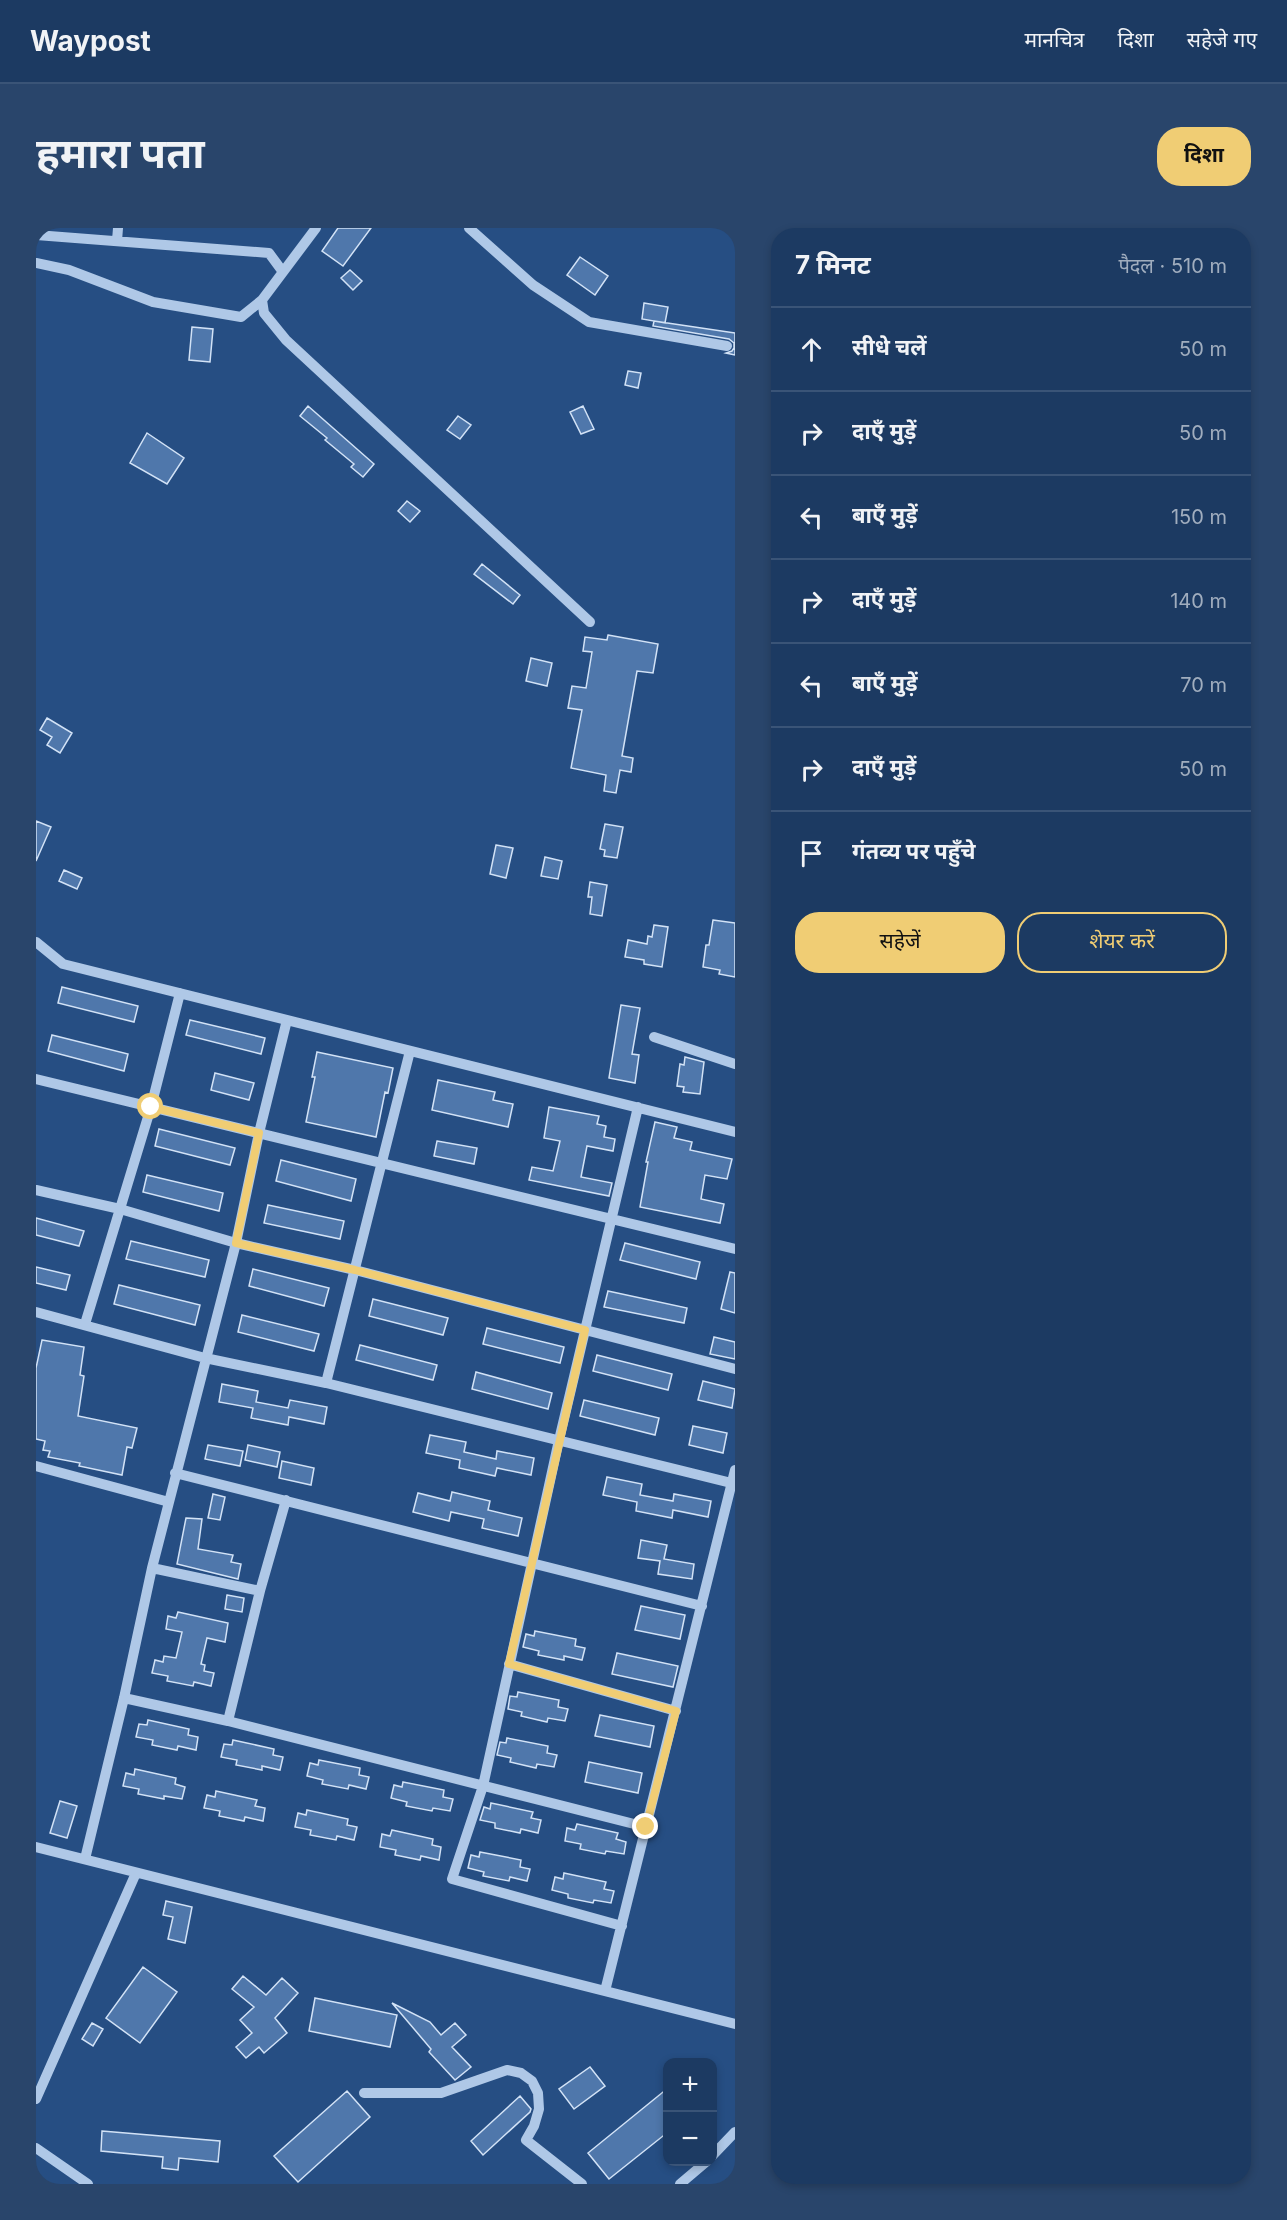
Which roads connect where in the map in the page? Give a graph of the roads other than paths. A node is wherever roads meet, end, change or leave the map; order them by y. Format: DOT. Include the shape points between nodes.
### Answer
graph roads {
  1 [pos="118,228"];
  2 [pos="316,228"];
  3 [pos="469,228"];
  4 [pos="37,232"];
  5 [pos="117,241"];
  6 [pos="36,263"];
  7 [pos="283,272"];
  8 [pos="262,300"];
  9 [pos="727,346"];
  10 [pos="591,622"];
  11 [pos="36,942"];
  12 [pos="180,993"];
  13 [pos="287,1020"];
  14 [pos="654,1037"];
  15 [pos="410,1051"];
  16 [pos="735,1064"];
  17 [pos="36,1079"];
  18 [pos="151,1107"];
  19 [pos="638,1107"];
  20 [pos="735,1132"];
  21 [pos="259,1133"];
  22 [pos="380,1163"];
  23 [pos="36,1190"];
  24 [pos="120,1209"];
  25 [pos="610,1219"];
  26 [pos="236,1243"];
  27 [pos="735,1249"];
  28 [pos="355,1270"];
  29 [pos="36,1312"];
  30 [pos="85,1324"];
  31 [pos="585,1330"];
  32 [pos="205,1358"];
  33 [pos="735,1369"];
  34 [pos="326,1383"];
  35 [pos="559,1440"];
  36 [pos="36,1466"];
  37 [pos="735,1470"];
  38 [pos="175,1473"];
  39 [pos="733,1484"];
  40 [pos="286,1500"];
  41 [pos="169,1502"];
  42 [pos="531,1563"];
  43 [pos="152,1569"];
  44 [pos="260,1591"];
  45 [pos="702,1606"];
  46 [pos="509,1664"];
  47 [pos="124,1698"];
  48 [pos="676,1711"];
  49 [pos="228,1721"];
  50 [pos="483,1786"];
  51 [pos="646,1827"];
  52 [pos="36,1847"];
  53 [pos="85,1858"];
  54 [pos="136,1873"];
  55 [pos="622,1926"];
  56 [pos="605,1991"];
  57 [pos="735,2024"];
  58 [pos="364,2092"];
  59 [pos="36,2099"];
  60 [pos="735,2132"];
  61 [pos="36,2148"];
  62 [pos="717,2151"];
  63 [pos="701,2166"];
  64 [pos="88,2184"];
  65 [pos="582,2184"];
  66 [pos="680,2184"];
  1 -- 5 [label="street"];
  2 -- 7 [label="street"];
  3 -- 9 [label="street" via="532,285 590,322"];
  4 -- 5 [label="street"];
  5 -- 7 [label="street" via="269,253"];
  6 -- 8 [label="street" via="69,270 153,302 241,317"];
  7 -- 8 [label="street"];
  8 -- 10 [label="street" via="264,313 286,340"];
  11 -- 12 [label="street" via="63,964"];
  12 -- 13 [label="street"];
  12 -- 18 [label="street"];
  13 -- 15 [label="street"];
  13 -- 21 [label="street"];
  14 -- 16 [label="street"];
  15 -- 19 [label="street"];
  15 -- 22 [label="street"];
  17 -- 18 [label="street"];
  18 -- 21 [label="street"];
  18 -- 24 [label="street"];
  19 -- 20 [label="street"];
  19 -- 25 [label="street"];
  21 -- 22 [label="street"];
  21 -- 26 [label="street"];
  22 -- 25 [label="street"];
  22 -- 28 [label="street"];
  23 -- 24 [label="street"];
  24 -- 26 [label="street"];
  24 -- 30 [label="street"];
  25 -- 27 [label="street"];
  25 -- 31 [label="street"];
  26 -- 28 [label="street"];
  26 -- 32 [label="street"];
  28 -- 31 [label="street"];
  28 -- 34 [label="street"];
  29 -- 30 [label="street"];
  30 -- 32 [label="street"];
  31 -- 33 [label="street"];
  31 -- 35 [label="street"];
  32 -- 34 [label="street"];
  32 -- 38 [label="street"];
  34 -- 35 [label="street"];
  35 -- 39 [label="street"];
  35 -- 42 [label="street"];
  36 -- 41 [label="street"];
  37 -- 39 [label="street"];
  38 -- 40 [label="street"];
  38 -- 41 [label="street"];
  39 -- 45 [label="street"];
  40 -- 42 [label="street"];
  40 -- 44 [label="street"];
  41 -- 43 [label="street"];
  42 -- 45 [label="street"];
  42 -- 46 [label="street"];
  43 -- 44 [label="street"];
  43 -- 47 [label="street"];
  44 -- 49 [label="street"];
  45 -- 48 [label="street"];
  46 -- 48 [label="street"];
  46 -- 50 [label="street"];
  47 -- 49 [label="street"];
  47 -- 53 [label="street"];
  48 -- 51 [label="street"];
  49 -- 50 [label="street"];
  50 -- 51 [label="street"];
  50 -- 55 [label="street" via="452,1879"];
  51 -- 55 [label="street"];
  52 -- 53 [label="street"];
  53 -- 54 [label="street"];
  54 -- 56 [label="street"];
  54 -- 59 [label="street"];
  55 -- 56 [label="street"];
  56 -- 57 [label="street"];
  58 -- 65 [label="street" via="441,2093 507,2070 521,2073 532,2081 538,2093 539,2109 526,2140"];
  60 -- 62 [label="street"];
  61 -- 64 [label="street"];
  63 -- 66 [label="street"];
}
